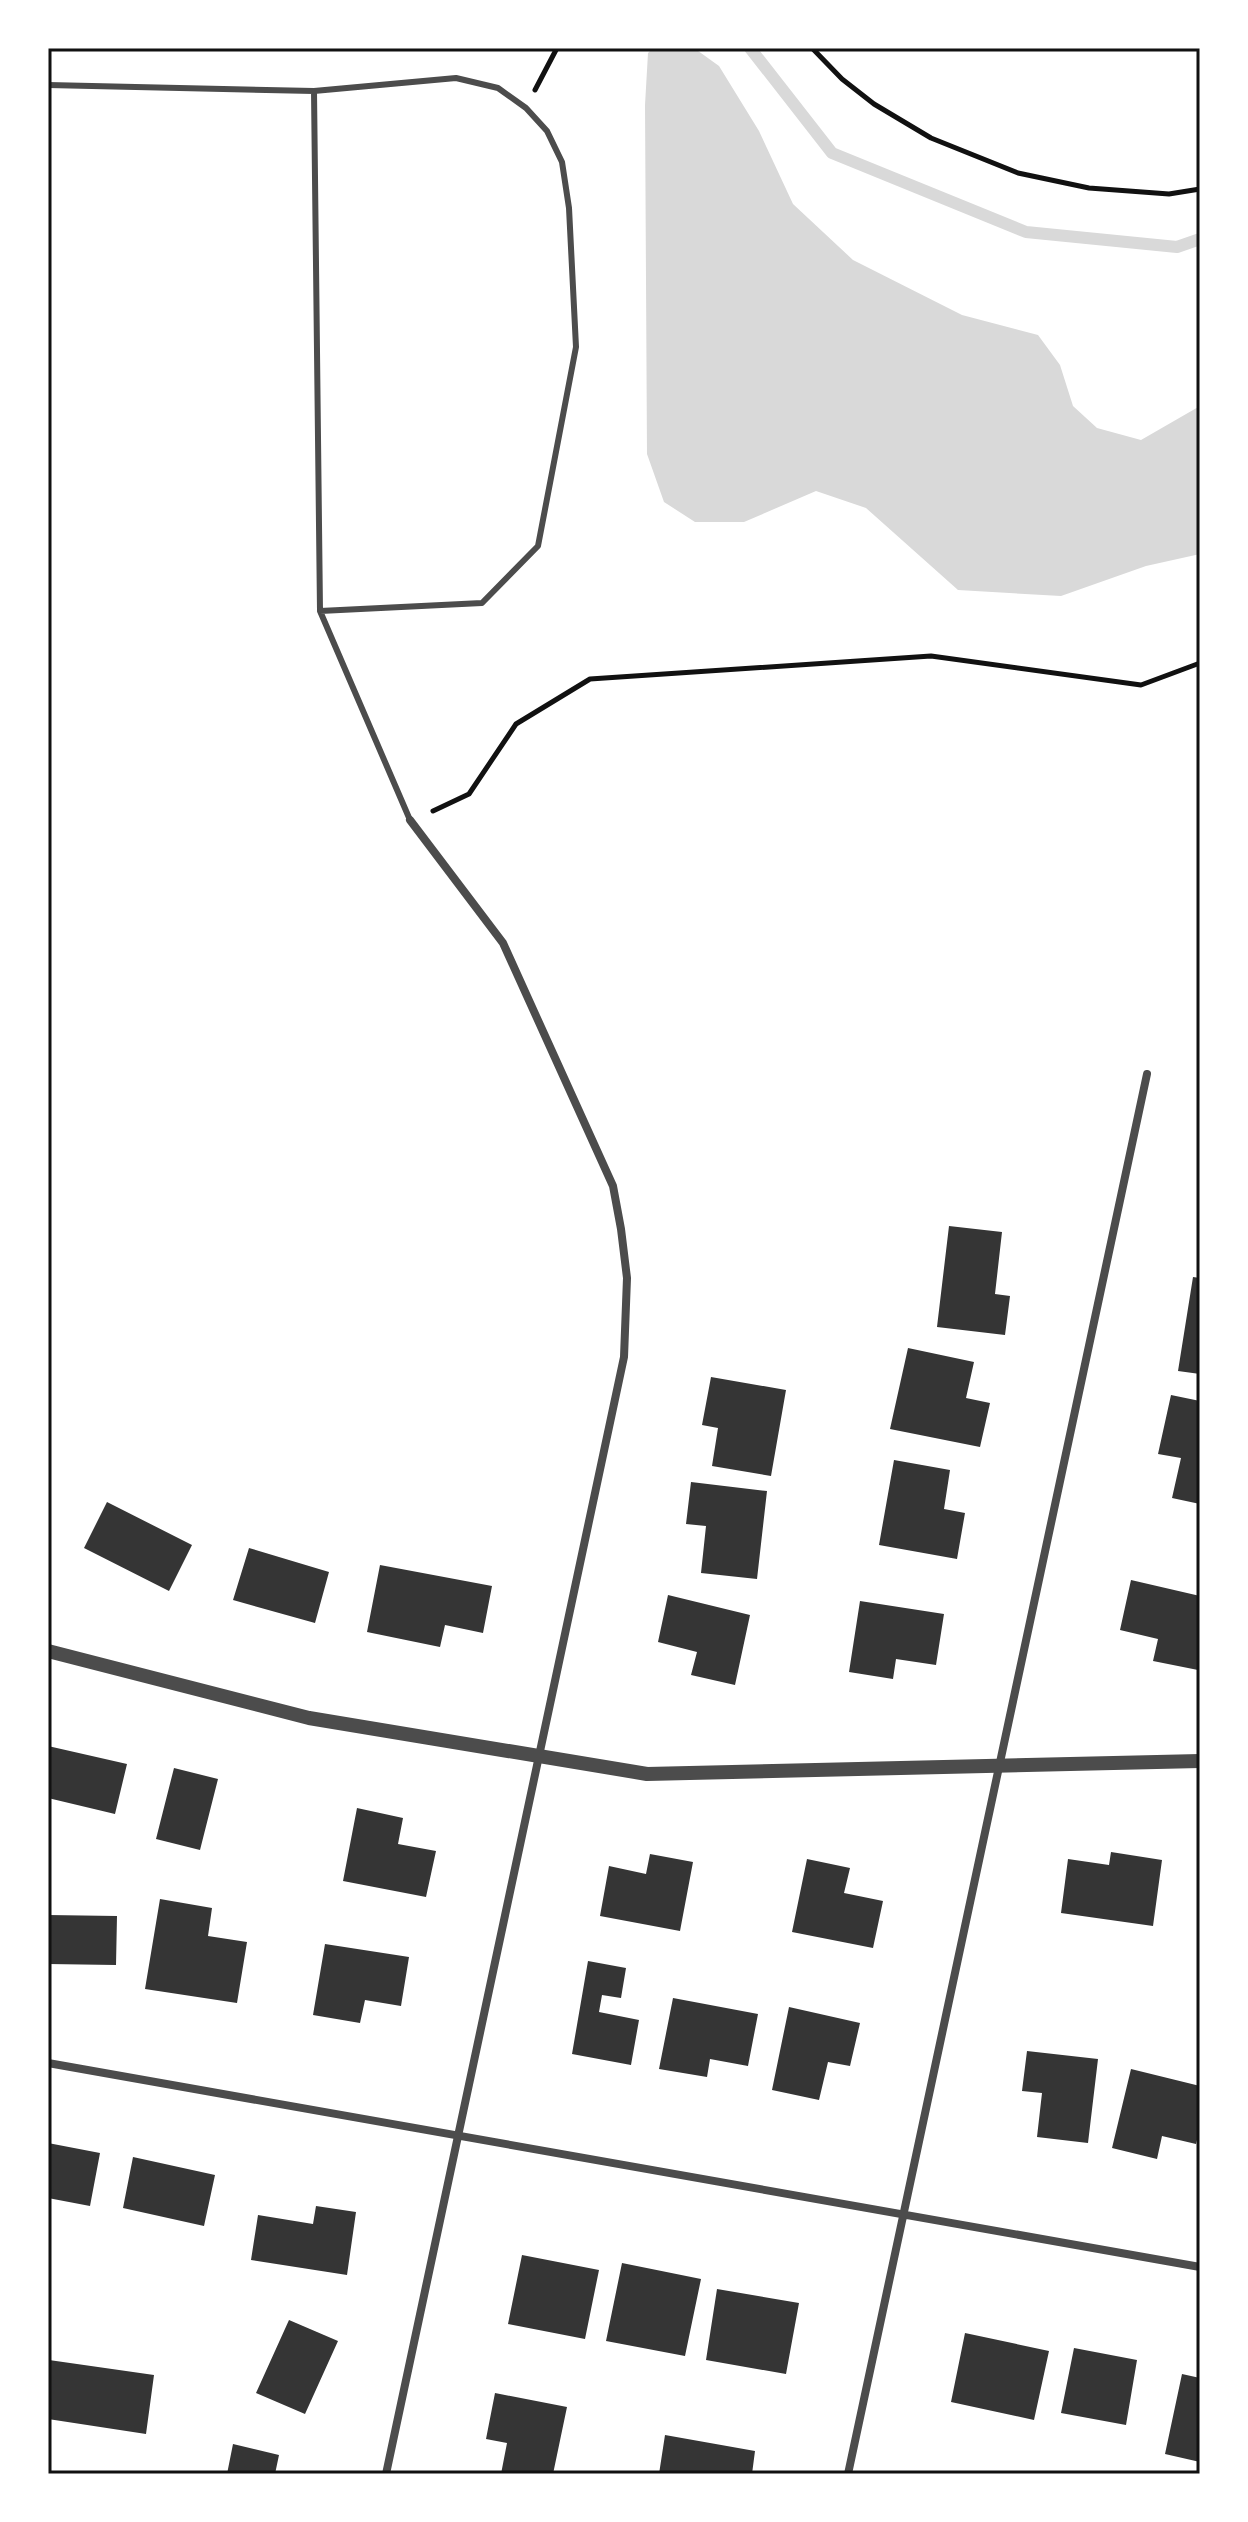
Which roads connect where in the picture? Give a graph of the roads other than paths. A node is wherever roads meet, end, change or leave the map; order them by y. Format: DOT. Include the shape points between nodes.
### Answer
graph roads {
  1 [pos="48,85"];
  2 [pos="314,91"];
  3 [pos="320,611"];
  4 [pos="410,820"];
  5 [pos="1147,1074"];
  6 [pos="48,1651"];
  7 [pos="539,1756"];
  8 [pos="1200,1761"];
  9 [pos="999,1767"];
  10 [pos="48,2063"];
  11 [pos="458,2135"];
  12 [pos="904,2214"];
  13 [pos="1200,2267"];
  14 [pos="386,2474"];
  15 [pos="848,2474"];
  1 -- 2 [label="lane"];
  2 -- 3 [label="lane"];
  2 -- 3 [label="lane" via="456,78 498,88 526,108 547,131 562,162 576,347 538,546 482,603"];
  3 -- 4 [label="lane"];
  4 -- 7 [label="street" via="503,943 613,1186 621,1229 627,1278 624,1357"];
  5 -- 9 [label="street"];
  6 -- 7 [label="street" via="309,1718"];
  7 -- 9 [label="street" via="647,1774"];
  7 -- 11 [label="street"];
  8 -- 9 [label="street"];
  9 -- 12 [label="street"];
  10 -- 11 [label="street"];
  11 -- 12 [label="street"];
  11 -- 14 [label="street"];
  12 -- 13 [label="street"];
  12 -- 15 [label="street"];
}
